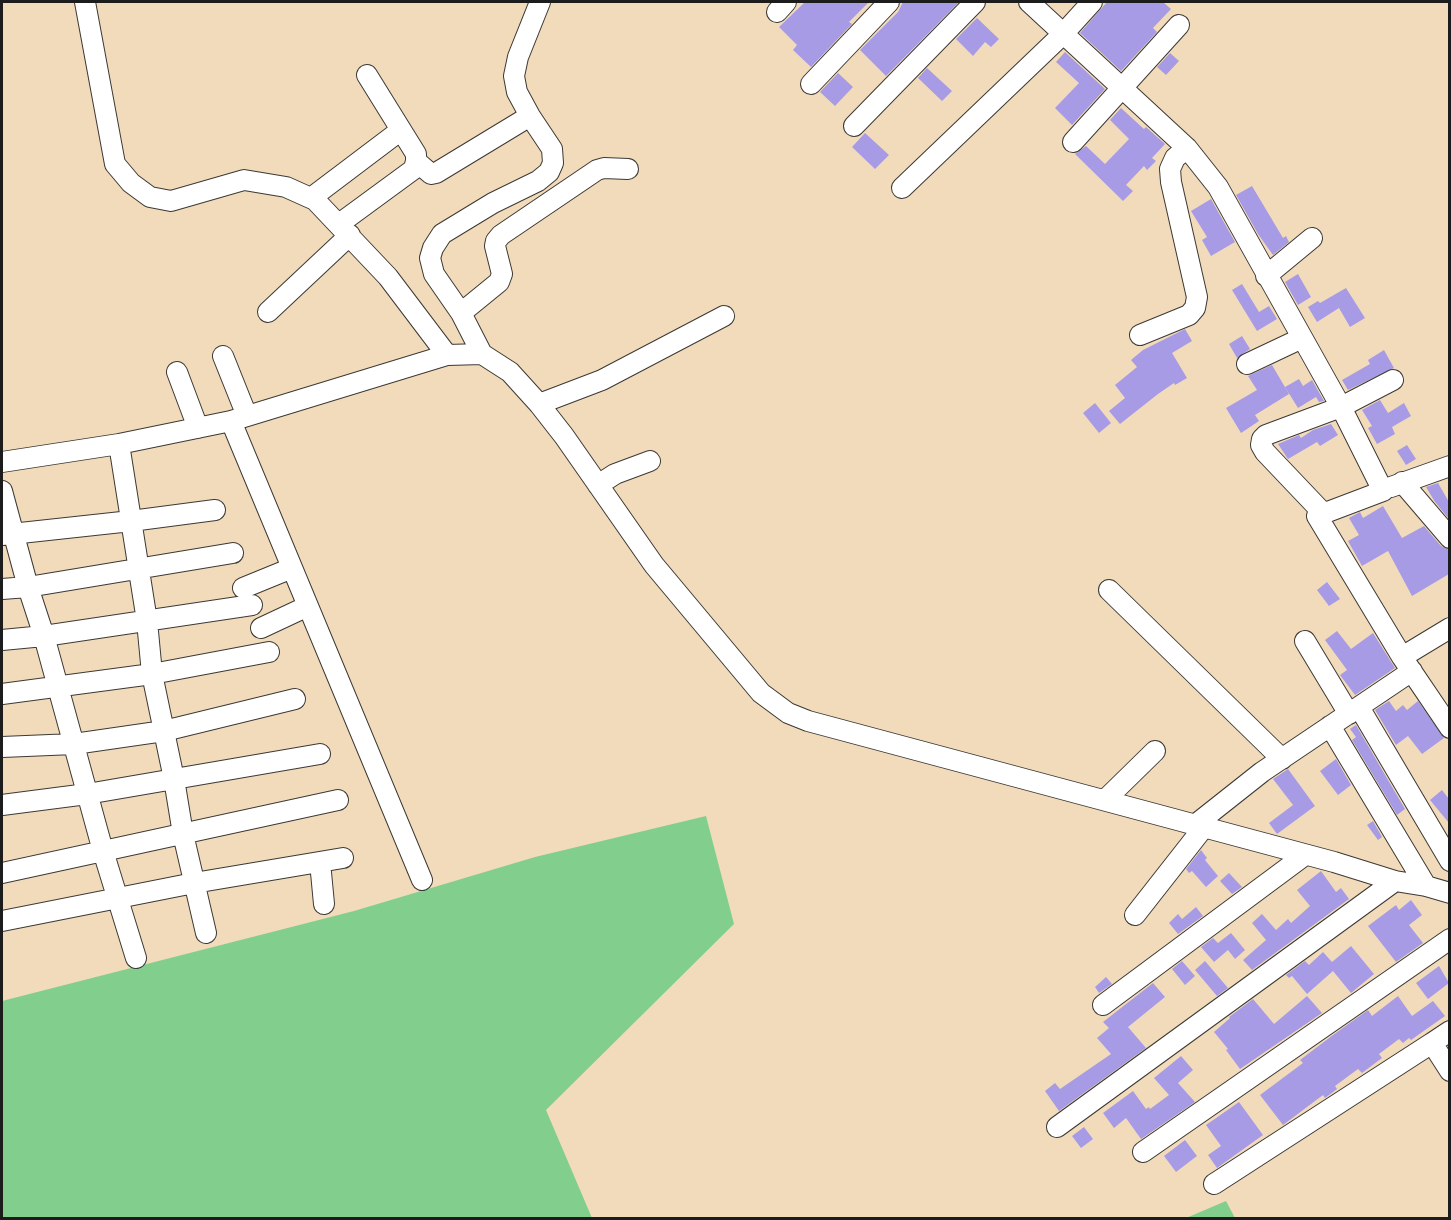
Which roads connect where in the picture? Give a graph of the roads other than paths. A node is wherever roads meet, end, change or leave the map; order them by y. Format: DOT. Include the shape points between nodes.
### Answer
graph roads {
  1 [pos="85,2"];
  2 [pos="540,2"];
  3 [pos="889,2"];
  4 [pos="975,2"];
  5 [pos="1029,2"];
  6 [pos="1092,2"];
  7 [pos="1179,25"];
  8 [pos="1063,33"];
  9 [pos="367,75"];
  10 [pos="811,84"];
  11 [pos="1123,88"];
  12 [pos="530,116"];
  13 [pos="854,126"];
  14 [pos="401,130"];
  15 [pos="1073,142"];
  16 [pos="1187,148"];
  17 [pos="417,161"];
  18 [pos="628,169"];
  19 [pos="902,188"];
  20 [pos="311,198"];
  21 [pos="344,230"];
  22 [pos="1312,238"];
  23 [pos="1266,276"];
  24 [pos="268,312"];
  25 [pos="461,313"];
  26 [pos="724,316"];
  27 [pos="1140,335"];
  28 [pos="1302,338"];
  29 [pos="482,354"];
  30 [pos="447,355"];
  31 [pos="223,356"];
  32 [pos="1247,364"];
  33 [pos="177,372"];
  34 [pos="1393,380"];
  35 [pos="539,404"];
  36 [pos="1341,407"];
  37 [pos="239,418"];
  38 [pos="198,428"];
  39 [pos="120,444"];
  40 [pos="650,461"];
  41 [pos="2,462"];
  42 [pos="1449,466"];
  43 [pos="1402,482"];
  44 [pos="598,485"];
  45 [pos="2,491"];
  46 [pos="1383,491"];
  47 [pos="215,510"];
  48 [pos="1323,513"];
  49 [pos="131,521"];
  50 [pos="8,534"];
  51 [pos="1449,538"];
  52 [pos="232,553"];
  53 [pos="292,568"];
  54 [pos="138,569"];
  55 [pos="28,587"];
  56 [pos="2,589"];
  57 [pos="1109,590"];
  58 [pos="308,606"];
  59 [pos="147,621"];
  60 [pos="261,628"];
  61 [pos="1449,628"];
  62 [pos="44,636"];
  63 [pos="2,640"];
  64 [pos="1305,641"];
  65 [pos="269,652"];
  66 [pos="1407,664"];
  67 [pos="152,674"];
  68 [pos="58,686"];
  69 [pos="2,694"];
  70 [pos="295,699"];
  71 [pos="1354,710"];
  72 [pos="1330,726"];
  73 [pos="1449,728"];
  74 [pos="164,731"];
  75 [pos="74,744"];
  76 [pos="2,747"];
  77 [pos="1155,751"];
  78 [pos="320,753"];
  79 [pos="1282,759"];
  80 [pos="174,779"];
  81 [pos="87,794"];
  82 [pos="338,800"];
  83 [pos="1106,800"];
  84 [pos="2,805"];
  85 [pos="1199,826"];
  86 [pos="183,834"];
  87 [pos="103,851"];
  88 [pos="1305,855"];
  89 [pos="343,858"];
  90 [pos="1449,861"];
  91 [pos="320,862"];
  92 [pos="2,873"];
  93 [pos="422,880"];
  94 [pos="1395,881"];
  95 [pos="194,883"];
  96 [pos="1426,886"];
  97 [pos="1449,893"];
  98 [pos="118,898"];
  99 [pos="324,904"];
  100 [pos="1135,915"];
  101 [pos="2,921"];
  102 [pos="206,933"];
  103 [pos="1449,939"];
  104 [pos="136,958"];
  105 [pos="1103,1005"];
  106 [pos="1449,1031"];
  107 [pos="1432,1043"];
  108 [pos="1449,1071"];
  109 [pos="1057,1127"];
  110 [pos="1143,1152"];
  111 [pos="1214,1184"];
  1 -- 20 [label="street" via="116,164 131,183 150,197 171,201 244,180 286,187"];
  2 -- 12 [label="street" via="514,76 517,92"];
  3 -- 10 [label="street"];
  4 -- 13 [label="street"];
  5 -- 8 [label="street"];
  6 -- 8 [label="street"];
  7 -- 11 [label="street"];
  8 -- 11 [label="street"];
  8 -- 19 [label="street"];
  9 -- 14 [label="street"];
  11 -- 15 [label="street"];
  11 -- 16 [label="street"];
  12 -- 17 [label="street" via="431,174"];
  12 -- 25 [label="street" via="552,150 549,172 442,234 430,258 434,274"];
  14 -- 17 [label="street"];
  14 -- 20 [label="street"];
  16 -- 23 [label="street" via="1218,187"];
  16 -- 27 [label="street" via="1175,158 1170,169 1197,297 1195,308 1189,315"];
  17 -- 21 [label="street" via="414,169"];
  18 -- 25 [label="street" via="597,170 501,236 495,246 502,274 499,282"];
  20 -- 21 [label="street"];
  21 -- 24 [label="street"];
  21 -- 30 [label="street" via="388,277"];
  22 -- 23 [label="street"];
  23 -- 28 [label="street"];
  25 -- 29 [label="street"];
  26 -- 35 [label="street" via="602,380"];
  28 -- 32 [label="street"];
  28 -- 36 [label="street"];
  29 -- 30 [label="street"];
  29 -- 35 [label="street" via="510,372"];
  30 -- 37 [label="street"];
  31 -- 37 [label="street"];
  33 -- 38 [label="street"];
  34 -- 36 [label="street"];
  35 -- 44 [label="street"];
  36 -- 46 [label="street"];
  36 -- 48 [label="street" via="1262,439 1264,452"];
  37 -- 38 [label="street"];
  37 -- 53 [label="street"];
  38 -- 39 [label="street"];
  39 -- 41 [label="street"];
  39 -- 49 [label="street"];
  40 -- 44 [label="street"];
  42 -- 43 [label="street"];
  43 -- 46 [label="street"];
  43 -- 51 [label="street"];
  44 -- 83 [label="street" via="654,565 762,693 788,713"];
  45 -- 50 [label="street"];
  46 -- 48 [label="street"];
  47 -- 49 [label="street"];
  48 -- 66 [label="street" via="1317,516"];
  49 -- 50 [label="street"];
  49 -- 54 [label="street"];
  50 -- 55 [label="street"];
  52 -- 54 [label="street"];
  53 -- 58 [label="street"];
  53 -- 59 [label="street" via="248,597"];
  54 -- 55 [label="street"];
  54 -- 59 [label="street"];
  55 -- 56 [label="street"];
  55 -- 62 [label="street"];
  57 -- 79 [label="street"];
  58 -- 60 [label="street"];
  58 -- 93 [label="street"];
  59 -- 62 [label="street"];
  59 -- 67 [label="street"];
  61 -- 66 [label="street"];
  62 -- 63 [label="street"];
  62 -- 68 [label="street"];
  64 -- 71 [label="street"];
  65 -- 67 [label="street"];
  66 -- 71 [label="street"];
  66 -- 73 [label="street"];
  67 -- 68 [label="street"];
  67 -- 74 [label="street"];
  68 -- 69 [label="street"];
  68 -- 75 [label="street"];
  70 -- 74 [label="street"];
  71 -- 72 [label="street"];
  71 -- 90 [label="street"];
  72 -- 79 [label="street"];
  72 -- 96 [label="street"];
  74 -- 75 [label="street"];
  74 -- 80 [label="street"];
  75 -- 76 [label="street"];
  75 -- 81 [label="street"];
  77 -- 83 [label="street"];
  78 -- 80 [label="street"];
  79 -- 85 [label="street"];
  80 -- 81 [label="street"];
  80 -- 86 [label="street"];
  81 -- 84 [label="street"];
  81 -- 87 [label="street"];
  82 -- 86 [label="street"];
  83 -- 85 [label="street"];
  85 -- 88 [label="street"];
  85 -- 100 [label="street"];
  86 -- 87 [label="street"];
  86 -- 95 [label="street"];
  87 -- 92 [label="street"];
  87 -- 98 [label="street"];
  88 -- 94 [label="street"];
  88 -- 105 [label="street"];
  89 -- 91 [label="street"];
  91 -- 95 [label="street"];
  91 -- 99 [label="street"];
  94 -- 96 [label="street"];
  94 -- 109 [label="street"];
  95 -- 98 [label="street"];
  95 -- 102 [label="street"];
  96 -- 97 [label="street"];
  98 -- 101 [label="street"];
  98 -- 104 [label="street"];
  103 -- 110 [label="street"];
  106 -- 107 [label="street"];
  107 -- 108 [label="street"];
  107 -- 111 [label="street"];
}
